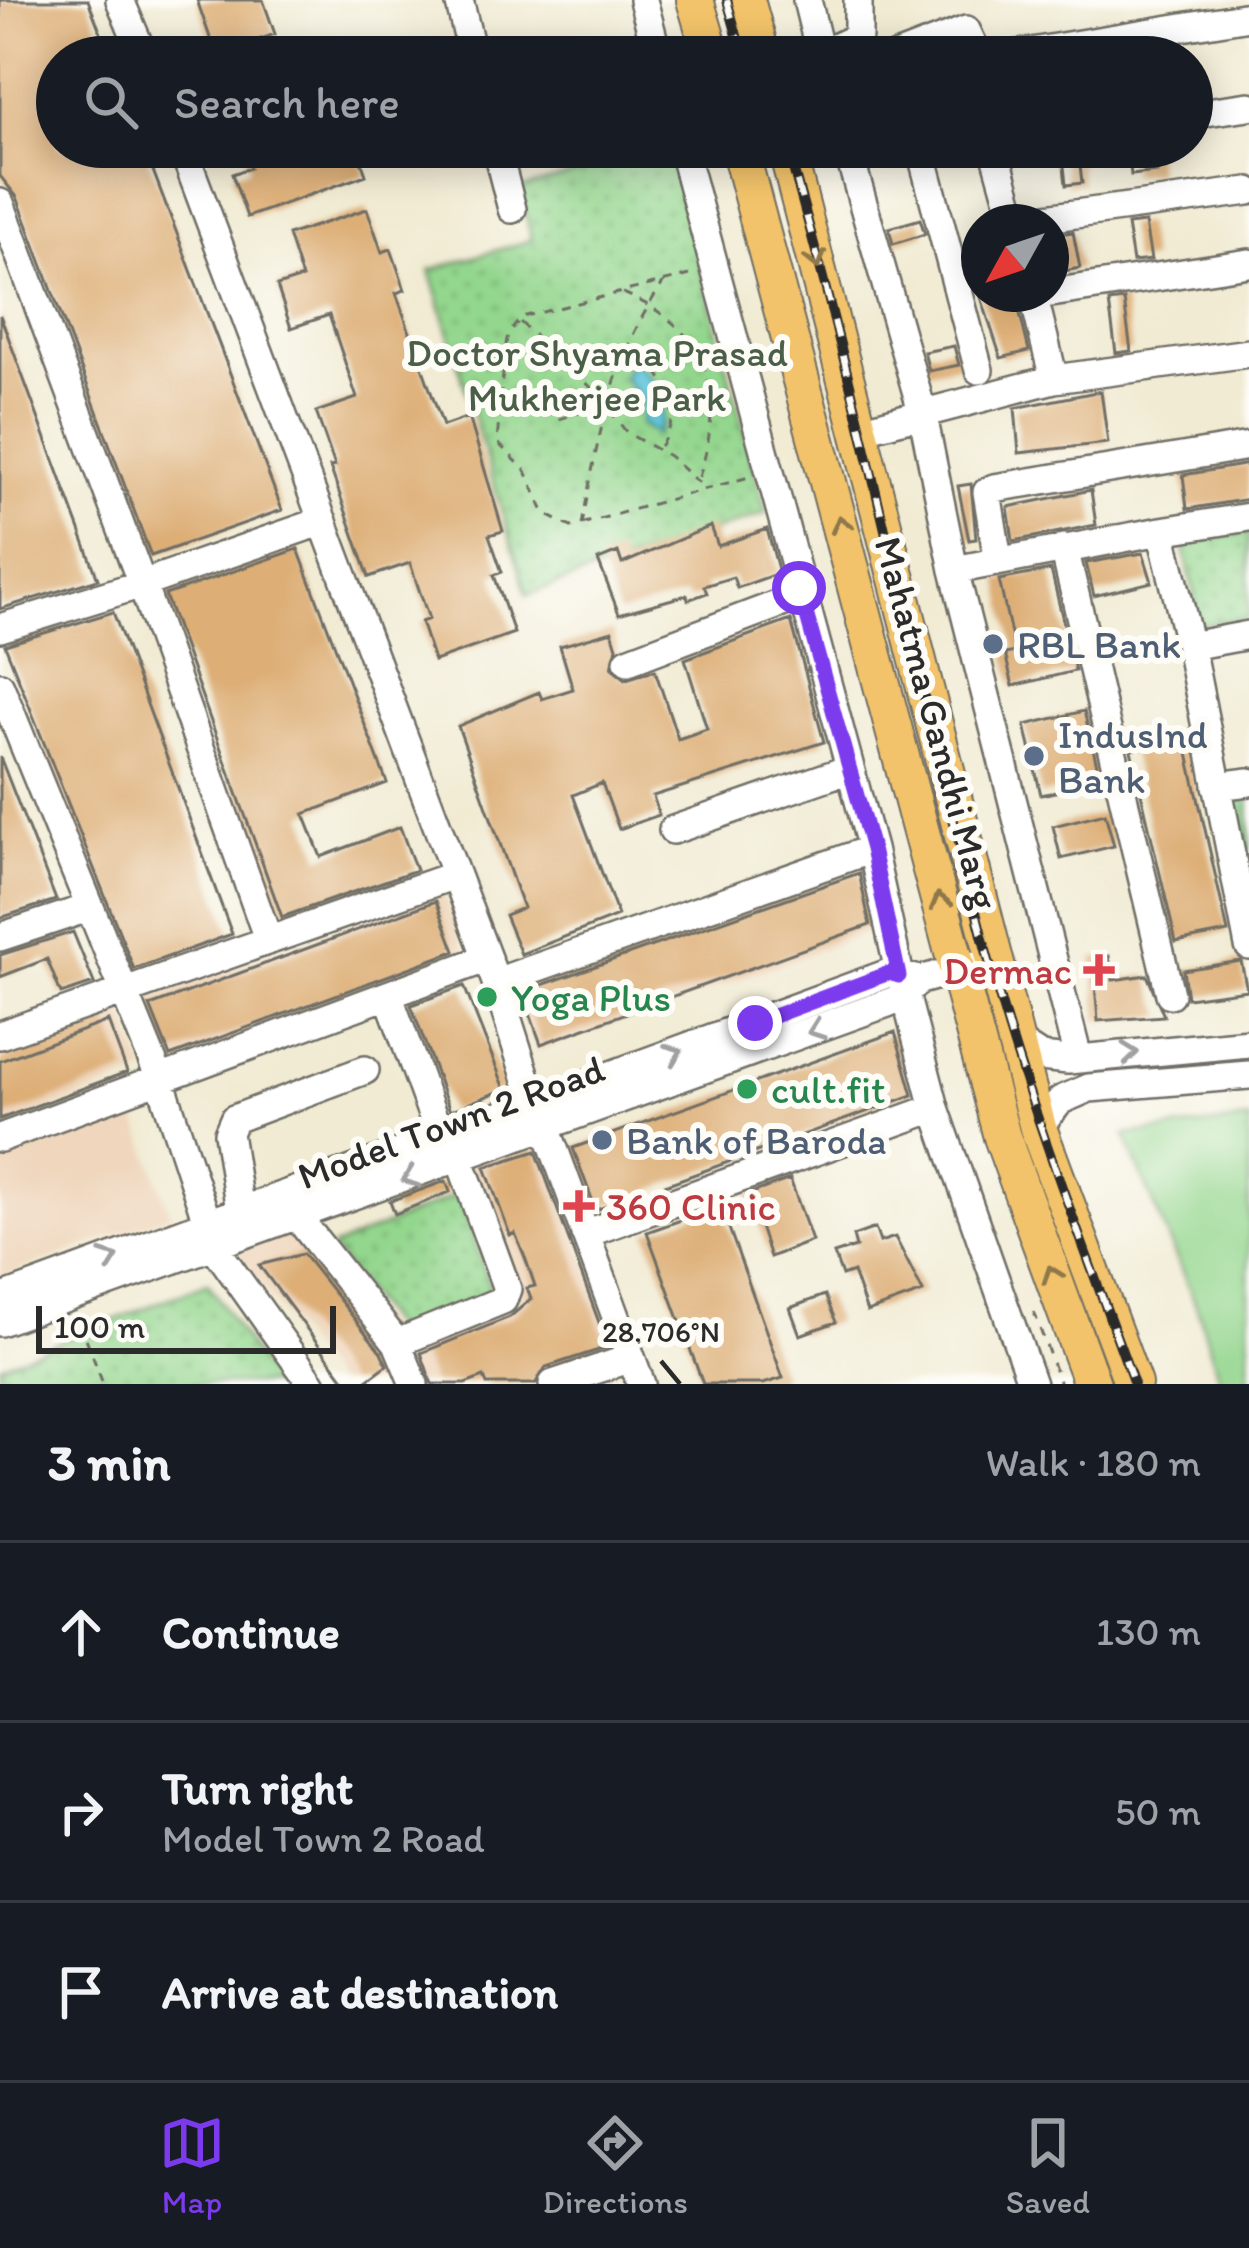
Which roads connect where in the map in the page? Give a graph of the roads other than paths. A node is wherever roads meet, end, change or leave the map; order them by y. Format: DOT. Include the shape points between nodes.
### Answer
graph roads {
  1 [pos="120,0"];
  2 [pos="458,0"];
  3 [pos="643,0"];
  4 [pos="695,0"];
  5 [pos="807,0"];
  6 [pos="858,0"];
  7 [pos="753,2"];
  8 [pos="1218,10"];
  9 [pos="1249,16"];
  10 [pos="135,36"];
  11 [pos="467,36"];
  12 [pos="652,36"];
  13 [pos="706,36"];
  14 [pos="759,36"];
  15 [pos="815,36"];
  16 [pos="858,36"];
  17 [pos="1098,36"];
  18 [pos="1249,106"];
  19 [pos="1213,111"];
  20 [pos="190,168"];
  21 [pos="501,168"];
  22 [pos="688,168"];
  23 [pos="744,168"];
  24 [pos="792,168"];
  25 [pos="853,168"];
  26 [pos="926,168"];
  27 [pos="1000,168"];
  28 [pos="1249,191"];
  29 [pos="0,203"];
  30 [pos="1010,204"];
  31 [pos="512,209"];
  32 [pos="1069,215"];
  33 [pos="1249,263"];
  34 [pos="1069,290"];
  35 [pos="1044,312"];
  36 [pos="1249,353"];
  37 [pos="979,370"];
  38 [pos="1054,379"];
  39 [pos="922,411"];
  40 [pos="860,430"];
  41 [pos="1249,446"];
  42 [pos="1249,517"];
  43 [pos="323,520"];
  44 [pos="1161,531"];
  45 [pos="1064,548"];
  46 [pos="998,560"];
  47 [pos="954,570"];
  48 [pos="142,584"];
  49 [pos="800,596"];
  50 [pos="0,628"];
  51 [pos="1249,635"];
  52 [pos="1190,646"];
  53 [pos="628,661"];
  54 [pos="2,699"];
  55 [pos="849,769"];
  56 [pos="1249,782"];
  57 [pos="1217,786"];
  58 [pos="673,830"];
  59 [pos="872,849"];
  60 [pos="1240,865"];
  61 [pos="455,874"];
  62 [pos="88,908"];
  63 [pos="0,937"];
  64 [pos="268,939"];
  65 [pos="1249,946"];
  66 [pos="995,959"];
  67 [pos="490,971"];
  68 [pos="922,980"];
  69 [pos="122,990"];
  70 [pos="1170,994"];
  71 [pos="389,997"];
  72 [pos="0,1034"];
  73 [pos="1018,1042"];
  74 [pos="1249,1043"];
  75 [pos="1078,1058"];
  76 [pos="365,1070"];
  77 [pos="1249,1075"];
  78 [pos="160,1079"];
  79 [pos="935,1108"];
  80 [pos="541,1117"];
  81 [pos="1039,1128"];
  82 [pos="0,1138"];
  83 [pos="450,1149"];
  84 [pos="240,1211"];
  85 [pos="299,1219"];
  86 [pos="585,1234"];
  87 [pos="211,1236"];
  88 [pos="0,1299"];
  89 [pos="0,1322"];
  90 [pos="397,1343"];
  91 [pos="636,1371"];
  92 [pos="312,1384"];
  93 [pos="414,1384"];
  94 [pos="553,1384"];
  95 [pos="1032,1384"];
  96 [pos="1092,1384"];
  97 [pos="1133,1384"];
  1 -- 10 [label="street"];
  2 -- 11 [label="street"];
  3 -- 12 [label="street"];
  4 -- 13 [label="main road"];
  5 -- 15 [label="street"];
  6 -- 16 [label="street"];
  7 -- 14 [label="main road"];
  8 -- 9 [label="street"];
  8 -- 17 [label="street"];
  18 -- 19 [label="street"];
  20 -- 43 [label="street"];
  21 -- 31 [label="street"];
  22 -- 49 [label="street"];
  68 -- 23 [label="main road, Mahatma Gandhi Marg, one-way"];
  24 -- 40 [label="main road, Mahatma Gandhi Marg, one-way"];
  25 -- 39 [label="street"];
  26 -- 37 [label="street"];
  27 -- 30 [label="street"];
  28 -- 32 [label="street"];
  29 -- 48 [label="street"];
  33 -- 34 [label="street"];
  35 -- 38 [label="street"];
  36 -- 38 [label="street"];
  38 -- 39 [label="street"];
  39 -- 40 [label="street"];
  39 -- 47 [label="street"];
  40 -- 66 [label="main road, Mahatma Gandhi Marg"];
  41 -- 46 [label="street" via="994,488 987,493"];
  42 -- 44 [label="street"];
  43 -- 48 [label="street"];
  43 -- 61 [label="street"];
  44 -- 45 [label="street"];
  44 -- 52 [label="street"];
  45 -- 46 [label="street"];
  45 -- 70 [label="street"];
  46 -- 47 [label="street"];
  47 -- 75 [label="street"];
  48 -- 50 [label="street"];
  48 -- 64 [label="street"];
  49 -- 53 [label="street"];
  49 -- 55 [label="street"];
  51 -- 52 [label="street"];
  52 -- 57 [label="street"];
  54 -- 62 [label="street"];
  55 -- 58 [label="street"];
  55 -- 59 [label="street"];
  56 -- 57 [label="street"];
  57 -- 60 [label="street"];
  59 -- 67 [label="street"];
  59 -- 68 [label="street"];
  60 -- 65 [label="street"];
  61 -- 64 [label="street"];
  61 -- 67 [label="street"];
  62 -- 63 [label="street"];
  62 -- 69 [label="street"];
  64 -- 69 [label="street"];
  66 -- 68 [label="street, Model Town 2 Road"];
  66 -- 73 [label="main road, Mahatma Gandhi Marg"];
  67 -- 71 [label="street"];
  67 -- 80 [label="street"];
  68 -- 79 [label="street"];
  68 -- 80 [label="street, Model Town 2 Road"];
  96 -- 68 [label="main road, Mahatma Gandhi Marg, one-way" via="1002,1137"];
  69 -- 72 [label="street"];
  69 -- 78 [label="street"];
  71 -- 78 [label="street"];
  71 -- 83 [label="street"];
  73 -- 75 [label="street" via="1041,1057"];
  73 -- 81 [label="main road, Mahatma Gandhi Marg"];
  75 -- 74 [label="street, one-way"];
  76 -- 84 [label="street" via="234,1119 228,1133"];
  77 -- 81 [label="street" via="1089,1088 1060,1100"];
  78 -- 82 [label="street"];
  78 -- 87 [label="street"];
  79 -- 86 [label="street"];
  79 -- 95 [label="street"];
  80 -- 83 [label="street, Model Town 2 Road"];
  80 -- 86 [label="street"];
  81 -- 97 [label="main road, Mahatma Gandhi Marg"];
  83 -- 84 [label="street, Model Town 2 Road"];
  83 -- 85 [label="street, Model Town 2 Road, one-way"];
  83 -- 90 [label="street" via="507,1289 502,1300"];
  84 -- 87 [label="street, Model Town 2 Road"];
  85 -- 87 [label="street, Model Town 2 Road"];
  85 -- 90 [label="street"];
  86 -- 91 [label="street"];
  88 -- 87 [label="street, Model Town 2 Road, one-way"];
  87 -- 89 [label="street, Model Town 2 Road"];
  87 -- 92 [label="street"];
  90 -- 93 [label="street"];
  91 -- 94 [label="street"];
}
